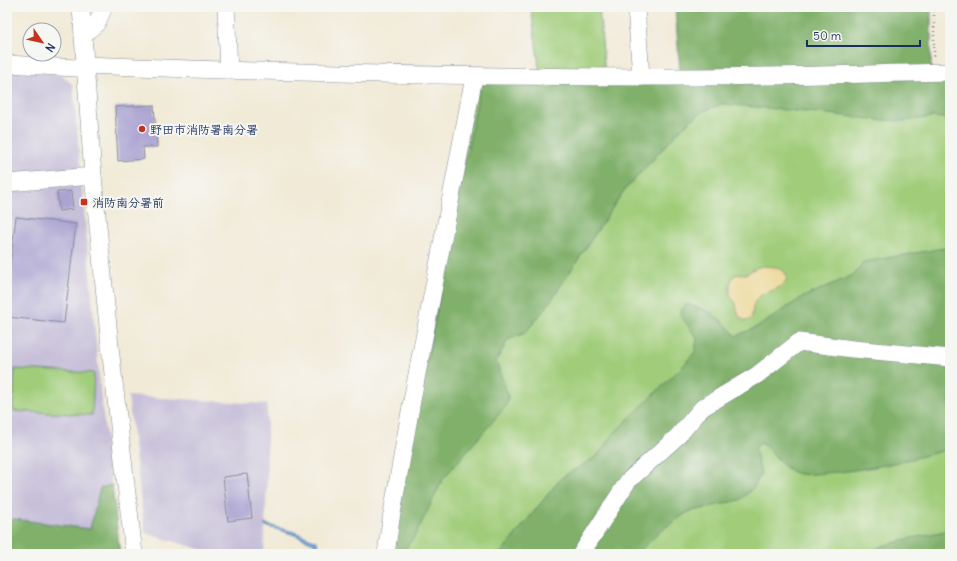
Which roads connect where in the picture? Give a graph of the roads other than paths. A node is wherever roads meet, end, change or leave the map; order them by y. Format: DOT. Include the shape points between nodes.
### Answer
graph roads {
  1 [pos="81,7"];
  2 [pos="104,7"];
  3 [pos="226,7"];
  4 [pos="636,7"];
  5 [pos="83,35"];
  6 [pos="7,64"];
  7 [pos="85,65"];
  8 [pos="229,70"];
  9 [pos="942,72"];
  10 [pos="474,77"];
  11 [pos="641,77"];
  12 [pos="93,176"];
  13 [pos="7,183"];
  14 [pos="950,358"];
  15 [pos="134,554"];
  16 [pos="386,554"];
  17 [pos="581,554"];
  1 -- 5 [label="street"];
  2 -- 5 [label="street" via="97,23"];
  3 -- 8 [label="street"];
  4 -- 11 [label="street"];
  5 -- 7 [label="street"];
  6 -- 7 [label="street" via="75,68"];
  7 -- 8 [label="street"];
  7 -- 12 [label="street"];
  8 -- 10 [label="street"];
  9 -- 11 [label="street"];
  10 -- 11 [label="street"];
  10 -- 16 [label="street" via="413,395"];
  12 -- 13 [label="street"];
  12 -- 15 [label="street" via="117,420"];
  14 -- 17 [label="street" via="800,342 757,375 702,408 678,436 628,480"];
}
